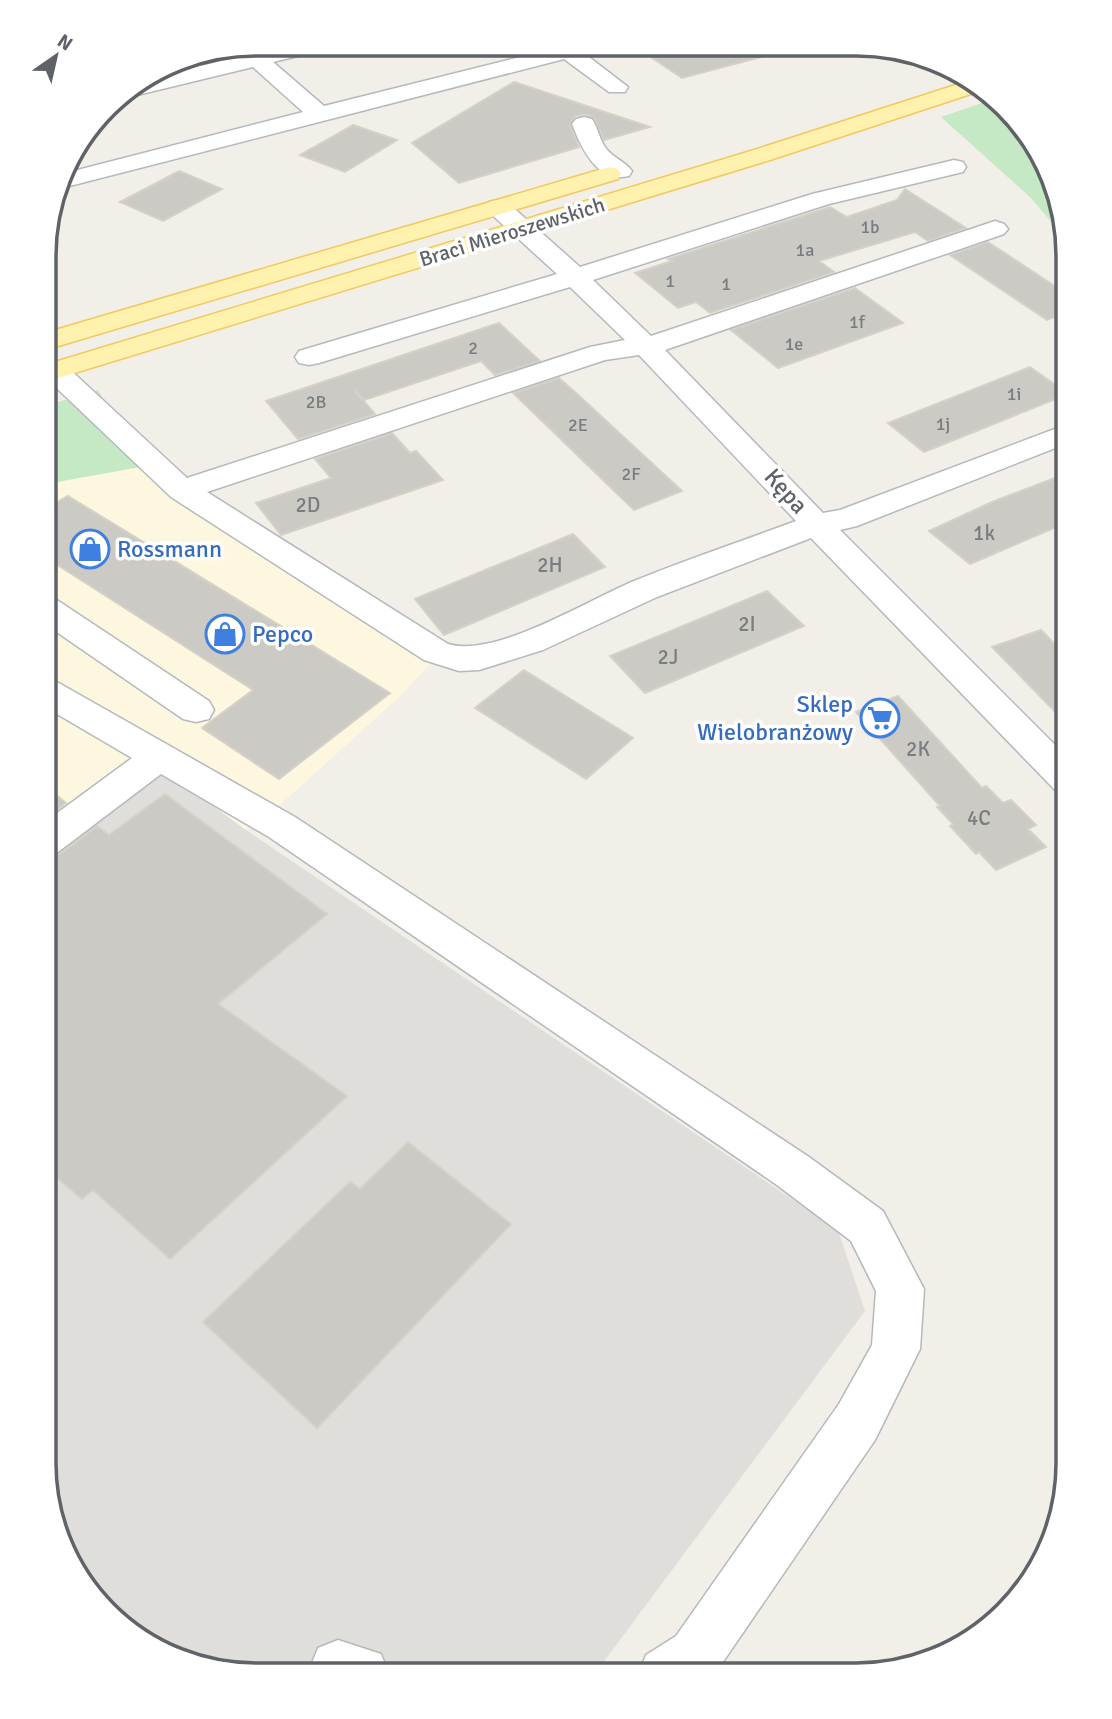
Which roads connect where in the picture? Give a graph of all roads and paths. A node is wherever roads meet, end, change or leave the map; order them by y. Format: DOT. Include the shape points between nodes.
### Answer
graph roads {
  1 [pos="254,56"];
  2 [pos="533,56"];
  3 [pos="574,56"];
  4 [pos="235,58"];
  5 [pos="937,73"];
  6 [pos="919,79"];
  7 [pos="163,80"];
  8 [pos="617,87"];
  9 [pos="965,89"];
  10 [pos="319,114"];
  11 [pos="584,124"];
  12 [pos="646,163"];
  13 [pos="954,167"];
  14 [pos="620,171"];
  15 [pos="71,179"];
  16 [pos="498,207"];
  17 [pos="523,228"];
  18 [pos="995,229"];
  19 [pos="575,276"];
  20 [pos="641,344"];
  21 [pos="309,357"];
  22 [pos="56,360"];
  23 [pos="56,360"];
  24 [pos="56,369"];
  25 [pos="1056,438"];
  26 [pos="183,490"];
  27 [pos="817,524"];
  28 [pos="56,615"];
  29 [pos="56,697"];
  30 [pos="196,710"];
  31 [pos="160,756"];
  32 [pos="1056,768"];
  33 [pos="56,834"];
  34 [pos="684,1663"];
  1 -- 10 [label="street"];
  2 -- 10 [label="street"];
  3 -- 8 [label="street"];
  4 -- 7 [label="street"];
  5 -- 6 [label="main road"];
  9 -- 17 [label="main road, Braci Mieroszewskich"];
  10 -- 15 [label="street"];
  11 -- 14 [label="street" via="595,153"];
  12 -- 14 [label="main road, Braci Mieroszewskich"];
  13 -- 19 [label="street" via="821,199"];
  14 -- 16 [label="main road, Braci Mieroszewskich"];
  16 -- 17 [label="street, Kępa"];
  16 -- 23 [label="main road, Braci Mieroszewskich"];
  17 -- 19 [label="street, Kępa"];
  17 -- 22 [label="main road, Braci Mieroszewskich"];
  18 -- 20 [label="street" via="658,343"];
  19 -- 20 [label="street, Kępa"];
  19 -- 21 [label="street"];
  20 -- 26 [label="street" via="600,353"];
  20 -- 27 [label="street, Kępa" via="744,444"];
  24 -- 26 [label="street"];
  25 -- 27 [label="street" via="846,519"];
  26 -- 27 [label="street" via="426,645 459,659 479,658 531,642 645,589"];
  27 -- 32 [label="street, Kępa"];
  28 -- 30 [label="street"];
  29 -- 31 [label="street"];
  31 -- 33 [label="street"];
  31 -- 34 [label="street" via="282,827 793,1171 867,1226 900,1289 896,1349 857,1422 695,1656"];
}
